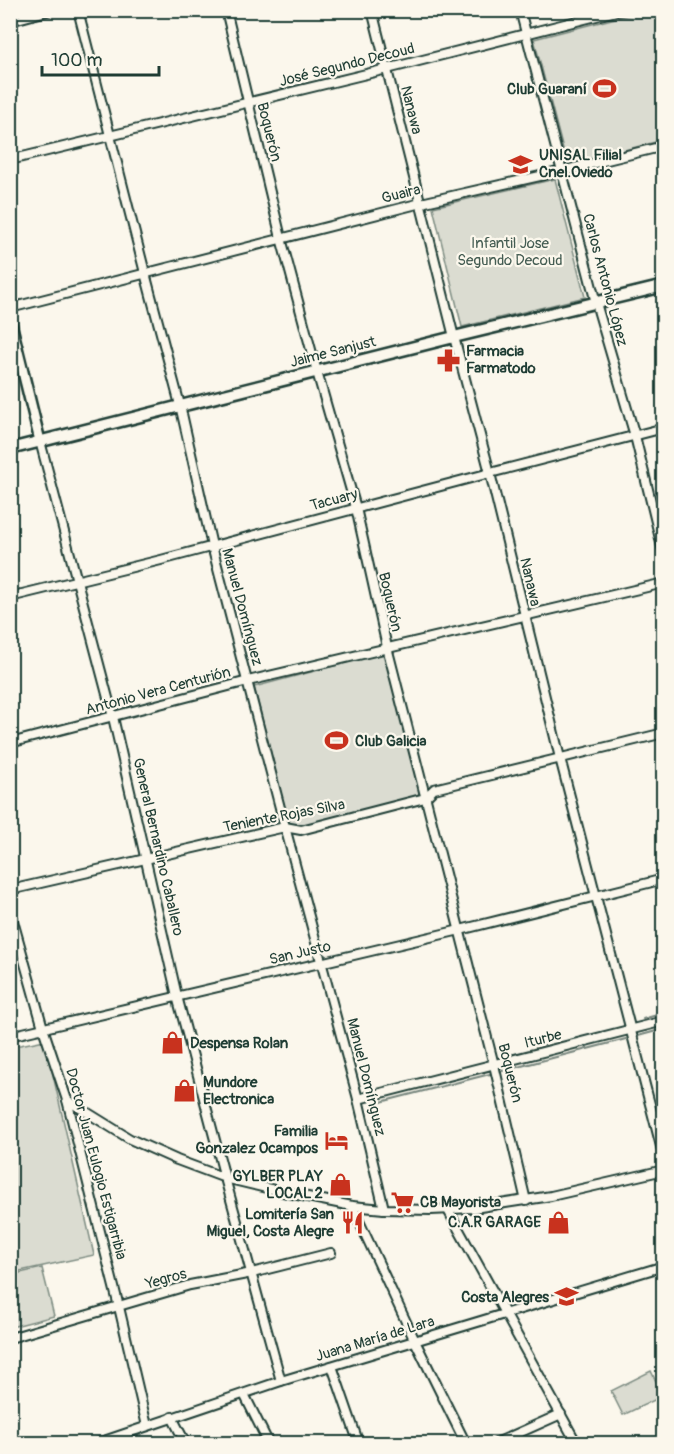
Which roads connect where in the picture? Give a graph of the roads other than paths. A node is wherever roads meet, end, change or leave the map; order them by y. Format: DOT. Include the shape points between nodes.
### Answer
graph roads {
  1 [pos="51,10"];
  2 [pos="78,10"];
  3 [pos="226,10"];
  4 [pos="372,10"];
  5 [pos="520,10"];
  6 [pos="620,10"];
  7 [pos="10,21"];
  8 [pos="527,34"];
  9 [pos="387,69"];
  10 [pos="248,103"];
  11 [pos="111,136"];
  12 [pos="663,146"];
  13 [pos="10,160"];
  14 [pos="562,171"];
  15 [pos="421,203"];
  16 [pos="281,238"];
  17 [pos="145,273"];
  18 [pos="663,286"];
  19 [pos="596,303"];
  20 [pos="10,308"];
  21 [pos="10,319"];
  22 [pos="454,337"];
  23 [pos="317,372"];
  24 [pos="180,405"];
  25 [pos="663,429"];
  26 [pos="635,436"];
  27 [pos="40,441"];
  28 [pos="10,449"];
  29 [pos="490,473"];
  30 [pos="356,508"];
  31 [pos="212,546"];
  32 [pos="663,555"];
  33 [pos="77,580"];
  34 [pos="663,583"];
  35 [pos="10,597"];
  36 [pos="524,615"];
  37 [pos="387,647"];
  38 [pos="248,681"];
  39 [pos="113,717"];
  40 [pos="663,733"];
  41 [pos="10,743"];
  42 [pos="560,758"];
  43 [pos="426,798"];
  44 [pos="285,827"];
  45 [pos="145,859"];
  46 [pos="663,879"];
  47 [pos="10,890"];
  48 [pos="595,895"];
  49 [pos="10,910"];
  50 [pos="460,930"];
  51 [pos="322,962"];
  52 [pos="177,996"];
  53 [pos="663,1021"];
  54 [pos="43,1028"];
  55 [pos="630,1030"];
  56 [pos="10,1036"];
  57 [pos="494,1065"];
  58 [pos="358,1099"];
  59 [pos="67,1100"];
  60 [pos="663,1157"];
  61 [pos="663,1170"];
  62 [pos="225,1178"];
  63 [pos="526,1200"];
  64 [pos="352,1206"];
  65 [pos="384,1209"];
  66 [pos="448,1210"];
  67 [pos="331,1253"];
  68 [pos="663,1266"];
  69 [pos="252,1273"];
  70 [pos="119,1306"];
  71 [pos="504,1314"];
  72 [pos="10,1338"];
  73 [pos="416,1341"];
  74 [pos="332,1366"];
  75 [pos="281,1381"];
  76 [pos="244,1394"];
  77 [pos="561,1414"];
  78 [pos="172,1417"];
  79 [pos="147,1426"];
  80 [pos="95,1443"];
  81 [pos="186,1443"];
  82 [pos="269,1443"];
  83 [pos="359,1443"];
  84 [pos="466,1443"];
  85 [pos="494,1443"];
  86 [pos="577,1443"];
  1 -- 7 [label="street"];
  2 -- 11 [label="street, Manuel Domínguez"];
  3 -- 10 [label="street, Boquerón"];
  4 -- 9 [label="street, Nanawa"];
  5 -- 8 [label="street, Carlos Antonio López"];
  6 -- 8 [label="street, José Segundo Decoud"];
  8 -- 9 [label="street, José Segundo Decoud"];
  8 -- 14 [label="street, Carlos Antonio López"];
  9 -- 10 [label="street, José Segundo Decoud"];
  9 -- 15 [label="street, Nanawa"];
  10 -- 11 [label="street, José Segundo Decoud"];
  10 -- 16 [label="street, Boquerón"];
  11 -- 13 [label="street, José Segundo Decoud"];
  11 -- 17 [label="street, Manuel Domínguez"];
  12 -- 14 [label="street, Guaira"];
  14 -- 15 [label="street, Guaira"];
  14 -- 19 [label="street, Carlos Antonio López"];
  15 -- 16 [label="street, Guaira"];
  15 -- 22 [label="street, Nanawa"];
  16 -- 17 [label="street, Guaira"];
  16 -- 23 [label="street, Boquerón"];
  17 -- 20 [label="street, Guaira"];
  17 -- 24 [label="street, Manuel Domínguez"];
  18 -- 19 [label="main road, Jaime Sanjust"];
  19 -- 22 [label="main road, Jaime Sanjust"];
  19 -- 26 [label="street, Carlos Antonio López"];
  21 -- 27 [label="street, General Bernardino Caballero"];
  22 -- 23 [label="main road, Jaime Sanjust"];
  22 -- 29 [label="street, Nanawa"];
  23 -- 24 [label="main road, Jaime Sanjust"];
  23 -- 30 [label="street, Boquerón"];
  24 -- 27 [label="main road, Jaime Sanjust"];
  24 -- 31 [label="street, Manuel Domínguez"];
  25 -- 26 [label="street, Tacuary"];
  26 -- 29 [label="street, Tacuary"];
  26 -- 32 [label="street, Carlos Antonio López"];
  27 -- 28 [label="main road, Jaime Sanjust"];
  27 -- 33 [label="street, General Bernardino Caballero"];
  29 -- 30 [label="street, Tacuary"];
  29 -- 36 [label="street, Nanawa"];
  30 -- 31 [label="street, Tacuary"];
  30 -- 37 [label="street, Boquerón"];
  31 -- 33 [label="street, Tacuary"];
  31 -- 38 [label="street, Manuel Domínguez"];
  33 -- 35 [label="street, Tacuary"];
  33 -- 39 [label="street, General Bernardino Caballero"];
  34 -- 36 [label="street, Antonio Vera Centurión"];
  36 -- 37 [label="street, Antonio Vera Centurión"];
  36 -- 42 [label="street, Nanawa"];
  37 -- 38 [label="street, Antonio Vera Centurión"];
  37 -- 43 [label="street, Boquerón"];
  38 -- 39 [label="street, Antonio Vera Centurión"];
  38 -- 44 [label="street, Manuel Domínguez"];
  39 -- 41 [label="street, Antonio Vera Centurión"];
  39 -- 45 [label="street, General Bernardino Caballero"];
  40 -- 42 [label="street, Teniente Rojas Silva"];
  42 -- 43 [label="street, Teniente Rojas Silva" via="434,789"];
  42 -- 48 [label="street, Nanawa"];
  43 -- 44 [label="street, Teniente Rojas Silva" via="301,830"];
  43 -- 50 [label="street, Boquerón"];
  44 -- 45 [label="street, Teniente Rojas Silva"];
  44 -- 51 [label="street, Manuel Domínguez"];
  45 -- 47 [label="street, Teniente Rojas Silva"];
  45 -- 52 [label="street, General Bernardino Caballero"];
  46 -- 48 [label="street, San Justo"];
  48 -- 50 [label="street, San Justo"];
  48 -- 55 [label="street, Nanawa"];
  49 -- 54 [label="street, Doctor Juan Eulogio Estigarribia"];
  50 -- 51 [label="street, San Justo"];
  50 -- 57 [label="street, Boquerón"];
  51 -- 52 [label="street, San Justo"];
  51 -- 58 [label="street, Manuel Domínguez"];
  52 -- 54 [label="street, San Justo"];
  52 -- 62 [label="street, General Bernardino Caballero"];
  53 -- 55 [label="street, Iturbe"];
  54 -- 56 [label="street, San Justo"];
  54 -- 59 [label="street, Doctor Juan Eulogio Estigarribia"];
  55 -- 57 [label="street, Iturbe"];
  55 -- 60 [label="street, Nanawa"];
  57 -- 58 [label="street, Iturbe"];
  57 -- 63 [label="street, Boquerón"];
  58 -- 65 [label="street, Manuel Domínguez"];
  59 -- 62 [label="street" via="130,1139"];
  59 -- 70 [label="street, Doctor Juan Eulogio Estigarribia"];
  61 -- 63 [label="street"];
  62 -- 64 [label="street"];
  62 -- 69 [label="street, General Bernardino Caballero"];
  63 -- 66 [label="street"];
  64 -- 65 [label="street"];
  64 -- 73 [label="street"];
  65 -- 66 [label="street"];
  66 -- 71 [label="street"];
  67 -- 69 [label="street, Yegros"];
  68 -- 71 [label="street, Juana María de Lara"];
  69 -- 70 [label="street, Yegros"];
  69 -- 75 [label="street, General Bernardino Caballero"];
  70 -- 72 [label="street, Yegros"];
  70 -- 79 [label="street, Doctor Juan Eulogio Estigarribia"];
  71 -- 73 [label="street, Juana María de Lara"];
  71 -- 77 [label="street"];
  73 -- 74 [label="street, Juana María de Lara"];
  73 -- 84 [label="street"];
  74 -- 75 [label="street, Juana María de Lara"];
  74 -- 83 [label="street"];
  75 -- 76 [label="street, Juana María de Lara"];
  76 -- 78 [label="street, Juana María de Lara"];
  76 -- 82 [label="street"];
  77 -- 85 [label="street"];
  77 -- 86 [label="street"];
  78 -- 79 [label="street, Juana María de Lara"];
  78 -- 81 [label="street"];
  79 -- 80 [label="street, Juana María de Lara"];
}
